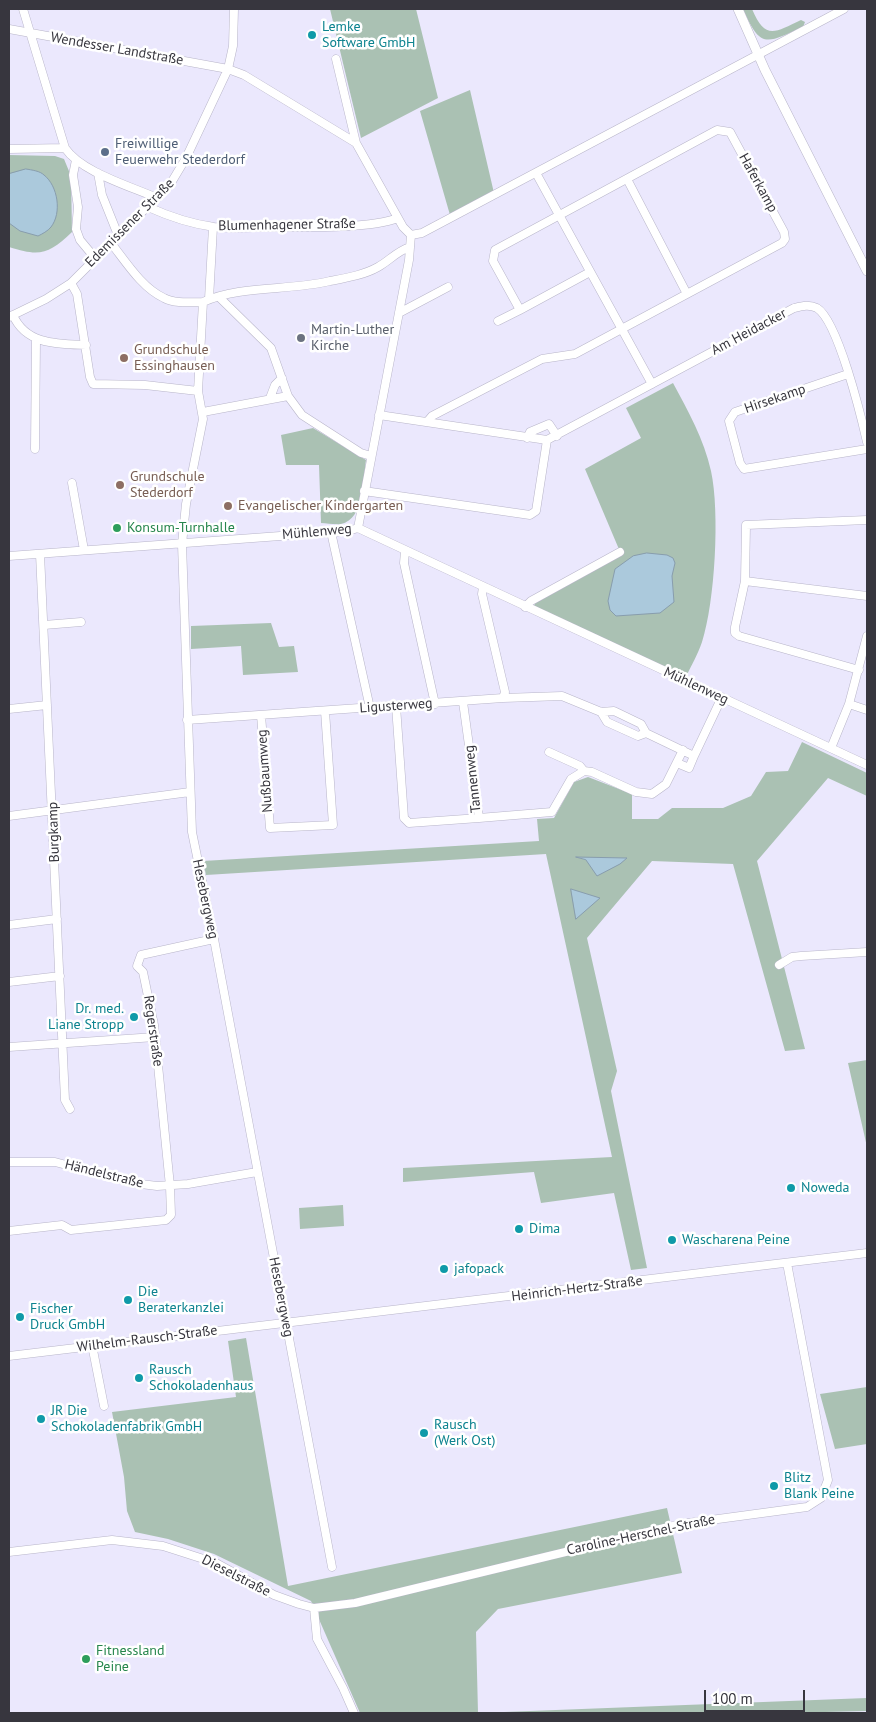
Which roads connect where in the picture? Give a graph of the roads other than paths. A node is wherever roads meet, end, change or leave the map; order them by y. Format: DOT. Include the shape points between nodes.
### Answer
graph roads {
  1 [pos="23,9"];
  2 [pos="234,9"];
  3 [pos="738,9"];
  4 [pos="844,9"];
  5 [pos="9,29"];
  6 [pos="31,32"];
  7 [pos="758,55"];
  8 [pos="336,58"];
  9 [pos="228,69"];
  10 [pos="356,143"];
  11 [pos="65,148"];
  12 [pos="9,149"];
  13 [pos="76,160"];
  14 [pos="98,173"];
  15 [pos="536,173"];
  16 [pos="627,179"];
  17 [pos="157,198"];
  18 [pos="148,207"];
  19 [pos="559,216"];
  20 [pos="398,218"];
  21 [pos="213,227"];
  22 [pos="120,234"];
  23 [pos="411,235"];
  24 [pos="111,243"];
  25 [pos="410,247"];
  26 [pos="95,258"];
  27 [pos="867,271"];
  28 [pos="590,272"];
  29 [pos="71,283"];
  30 [pos="448,287"];
  31 [pos="687,294"];
  32 [pos="219,296"];
  33 [pos="206,301"];
  34 [pos="520,310"];
  35 [pos="398,313"];
  36 [pos="11,316"];
  37 [pos="498,322"];
  38 [pos="620,330"];
  39 [pos="36,340"];
  40 [pos="86,345"];
  41 [pos="848,374"];
  42 [pos="282,378"];
  43 [pos="652,384"];
  44 [pos="198,391"];
  45 [pos="288,396"];
  46 [pos="270,398"];
  47 [pos="203,412"];
  48 [pos="379,414"];
  49 [pos="427,422"];
  50 [pos="557,436"];
  51 [pos="527,438"];
  52 [pos="546,440"];
  53 [pos="867,442"];
  54 [pos="867,449"];
  55 [pos="35,450"];
  56 [pos="370,456"];
  57 [pos="72,483"];
  58 [pos="364,491"];
  59 [pos="867,520"];
  60 [pos="358,528"];
  61 [pos="331,532"];
  62 [pos="182,544"];
  63 [pos="84,550"];
  64 [pos="405,551"];
  65 [pos="620,552"];
  66 [pos="40,554"];
  67 [pos="9,556"];
  68 [pos="745,581"];
  69 [pos="483,587"];
  70 [pos="867,596"];
  71 [pos="525,607"];
  72 [pos="81,622"];
  73 [pos="44,624"];
  74 [pos="867,636"];
  75 [pos="866,649"];
  76 [pos="859,670"];
  77 [pos="503,698"];
  78 [pos="722,698"];
  79 [pos="463,702"];
  80 [pos="435,704"];
  81 [pos="849,704"];
  82 [pos="47,705"];
  83 [pos="396,706"];
  84 [pos="370,708"];
  85 [pos="9,709"];
  86 [pos="867,710"];
  87 [pos="325,711"];
  88 [pos="601,712"];
  89 [pos="261,715"];
  90 [pos="187,720"];
  91 [pos="646,734"];
  92 [pos="831,748"];
  93 [pos="683,750"];
  94 [pos="549,752"];
  95 [pos="694,756"];
  96 [pos="677,763"];
  97 [pos="867,765"];
  98 [pos="584,771"];
  99 [pos="190,792"];
  100 [pos="53,810"];
  101 [pos="9,816"];
  102 [pos="479,818"];
  103 [pos="57,919"];
  104 [pos="9,925"];
  105 [pos="214,939"];
  106 [pos="867,952"];
  107 [pos="779,965"];
  108 [pos="60,976"];
  109 [pos="9,982"];
  110 [pos="155,1037"];
  111 [pos="63,1042"];
  112 [pos="9,1046"];
  113 [pos="70,1109"];
  114 [pos="9,1162"];
  115 [pos="257,1172"];
  116 [pos="170,1186"];
  117 [pos="9,1231"];
  118 [pos="867,1253"];
  119 [pos="787,1263"];
  120 [pos="286,1322"];
  121 [pos="92,1346"];
  122 [pos="9,1356"];
  123 [pos="104,1406"];
  124 [pos="9,1552"];
  125 [pos="332,1567"];
  126 [pos="314,1608"];
  127 [pos="354,1713"];
  1 -- 6 [label="street"];
  2 -- 9 [label="street, Edemissener Straße"];
  3 -- 7 [label="main road"];
  4 -- 7 [label="street"];
  5 -- 6 [label="street, Wendesser Landstraße"];
  6 -- 9 [label="street, Wendesser Landstraße" via="59,40"];
  6 -- 11 [label="street"];
  7 -- 15 [label="street"];
  7 -- 27 [label="main road"];
  8 -- 10 [label="street"];
  9 -- 10 [label="street, Wendesser Landstraße" via="244,75"];
  9 -- 17 [label="street, Edemissener Straße" via="178,172"];
  10 -- 20 [label="street"];
  11 -- 12 [label="street"];
  11 -- 13 [label="street"];
  13 -- 14 [label="street"];
  13 -- 26 [label="street" via="73,175 78,207 76,229 80,240"];
  14 -- 17 [label="street"];
  14 -- 22 [label="street" via="104,202"];
  15 -- 19 [label="street"];
  15 -- 23 [label="street" via="422,233"];
  16 -- 19 [label="street, Haferkamp"];
  16 -- 31 [label="street"];
  16 -- 31 [label="street, Haferkamp" via="717,130 730,132 784,232 782,243"];
  17 -- 18 [label="street, Edemissener Straße"];
  18 -- 21 [label="street, Blumenhagener Straße"];
  18 -- 22 [label="street, Edemissener Straße"];
  19 -- 28 [label="street"];
  19 -- 34 [label="street, Haferkamp" via="493,254 493,260"];
  20 -- 21 [label="street, Blumenhagener Straße" via="389,222 342,225"];
  20 -- 23 [label="street"];
  21 -- 33 [label="street, Hesebergweg"];
  22 -- 24 [label="street, Edemissener Straße"];
  23 -- 25 [label="street"];
  24 -- 26 [label="street, Edemissener Straße"];
  24 -- 33 [label="street" via="141,280 164,298"];
  25 -- 32 [label="street" via="397,252 380,266 359,274 318,284"];
  25 -- 35 [label="street"];
  26 -- 29 [label="street, Edemissener Straße"];
  28 -- 34 [label="street"];
  28 -- 38 [label="street"];
  29 -- 36 [label="street, Edemissener Straße"];
  29 -- 40 [label="street" via="77,294"];
  30 -- 35 [label="street"];
  31 -- 38 [label="street, Haferkamp"];
  32 -- 33 [label="street"];
  32 -- 42 [label="street" via="271,348"];
  33 -- 44 [label="street, Hesebergweg"];
  34 -- 37 [label="street"];
  35 -- 48 [label="street"];
  36 -- 39 [label="street"];
  38 -- 43 [label="street"];
  38 -- 49 [label="street, Haferkamp" via="575,354 542,360 432,416"];
  39 -- 40 [label="street"];
  39 -- 55 [label="street"];
  40 -- 44 [label="street" via="93,384"];
  41 -- 43 [label="street, Am Heidacker" via="826,318 816,308 802,306"];
  41 -- 53 [label="street, Am Heidacker"];
  41 -- 54 [label="street, Hirsekamp" via="735,412 729,421 744,469"];
  42 -- 45 [label="street"];
  42 -- 46 [label="street"];
  43 -- 50 [label="street, Am Heidacker"];
  44 -- 47 [label="street, Hesebergweg"];
  45 -- 46 [label="street"];
  45 -- 56 [label="street" via="310,422"];
  46 -- 47 [label="street"];
  47 -- 62 [label="street, Hesebergweg"];
  48 -- 49 [label="street, Am Heidacker"];
  48 -- 56 [label="street"];
  49 -- 51 [label="street, Am Heidacker"];
  50 -- 51 [label="street" via="549,424 530,432"];
  50 -- 52 [label="street, Am Heidacker"];
  51 -- 52 [label="street, Am Heidacker"];
  52 -- 58 [label="street" via="536,511 530,515"];
  56 -- 58 [label="street"];
  57 -- 63 [label="street"];
  58 -- 60 [label="street"];
  59 -- 68 [label="street" via="746,525"];
  60 -- 61 [label="street, Mühlenweg"];
  60 -- 64 [label="street, Mühlenweg"];
  61 -- 62 [label="street, Mühlenweg"];
  61 -- 84 [label="street"];
  62 -- 63 [label="street, Mühlenweg"];
  62 -- 90 [label="street, Hesebergweg"];
  63 -- 66 [label="street, Mühlenweg"];
  64 -- 69 [label="street, Mühlenweg"];
  64 -- 80 [label="street" via="404,562"];
  65 -- 71 [label="street" via="530,601"];
  66 -- 67 [label="street, Mühlenweg"];
  66 -- 73 [label="street, Burgkamp"];
  68 -- 70 [label="street"];
  68 -- 76 [label="street" via="735,633"];
  69 -- 71 [label="street, Mühlenweg"];
  69 -- 77 [label="street" via="505,692"];
  71 -- 78 [label="street, Mühlenweg"];
  72 -- 73 [label="street"];
  73 -- 82 [label="street, Burgkamp"];
  74 -- 75 [label="street"];
  75 -- 76 [label="street"];
  76 -- 81 [label="street"];
  77 -- 79 [label="street, Ligusterweg"];
  77 -- 88 [label="street, Ligusterweg" via="562,696"];
  78 -- 92 [label="street, Mühlenweg"];
  78 -- 95 [label="street"];
  79 -- 80 [label="street, Ligusterweg"];
  79 -- 102 [label="street, Tannenweg"];
  80 -- 83 [label="street, Ligusterweg"];
  81 -- 86 [label="street"];
  81 -- 92 [label="street"];
  82 -- 85 [label="street"];
  82 -- 100 [label="street, Burgkamp"];
  83 -- 84 [label="street, Ligusterweg"];
  83 -- 102 [label="street, Tannenweg" via="404,818 409,823"];
  84 -- 87 [label="street, Ligusterweg"];
  87 -- 89 [label="street, Ligusterweg"];
  87 -- 89 [label="street, Nußbaumweg" via="333,825 270,828"];
  88 -- 91 [label="street, Ligusterweg" via="607,722 638,736"];
  88 -- 91 [label="street, Ligusterweg" via="614,711 641,724"];
  89 -- 90 [label="street, Ligusterweg"];
  90 -- 99 [label="street, Hesebergweg"];
  91 -- 93 [label="street, Ligusterweg"];
  92 -- 97 [label="street, Mühlenweg"];
  93 -- 95 [label="street, Ligusterweg"];
  93 -- 96 [label="street"];
  94 -- 98 [label="street"];
  95 -- 96 [label="street" via="689,768"];
  96 -- 98 [label="street" via="662,789 648,794"];
  98 -- 102 [label="street" via="571,779 552,812"];
  99 -- 100 [label="street"];
  99 -- 105 [label="street, Hesebergweg" via="194,843"];
  100 -- 101 [label="street"];
  100 -- 103 [label="street, Burgkamp"];
  103 -- 104 [label="street"];
  103 -- 108 [label="street, Burgkamp"];
  105 -- 110 [label="street, Regerstraße" via="141,955 136,966 143,972"];
  105 -- 115 [label="street, Hesebergweg"];
  106 -- 107 [label="street" via="792,957"];
  108 -- 109 [label="street"];
  108 -- 111 [label="street, Burgkamp"];
  110 -- 111 [label="street"];
  110 -- 116 [label="street, Regerstraße"];
  111 -- 112 [label="street"];
  111 -- 113 [label="street, Burgkamp" via="65,1100"];
  114 -- 116 [label="street, Händelstraße" via="55,1162 133,1183"];
  115 -- 116 [label="street, Händelstraße"];
  115 -- 120 [label="street, Hesebergweg"];
  116 -- 117 [label="street, Regerstraße" via="172,1212 166,1220 71,1230 62,1225"];
  118 -- 119 [label="street, Heinrich-Hertz-Straße"];
  119 -- 120 [label="street, Heinrich-Hertz-Straße"];
  119 -- 126 [label="street, Caroline-Herschel-Straße" via="828,1480 821,1498 807,1506 682,1524 355,1604"];
  120 -- 121 [label="street, Wilhelm-Rausch-Straße"];
  120 -- 125 [label="street, Hesebergweg"];
  121 -- 122 [label="street, Wilhelm-Rausch-Straße"];
  121 -- 123 [label="street"];
  124 -- 126 [label="street, Dieselstraße" via="112,1540 163,1546 216,1563 279,1598"];
  126 -- 127 [label="street" via="317,1639"];
}
